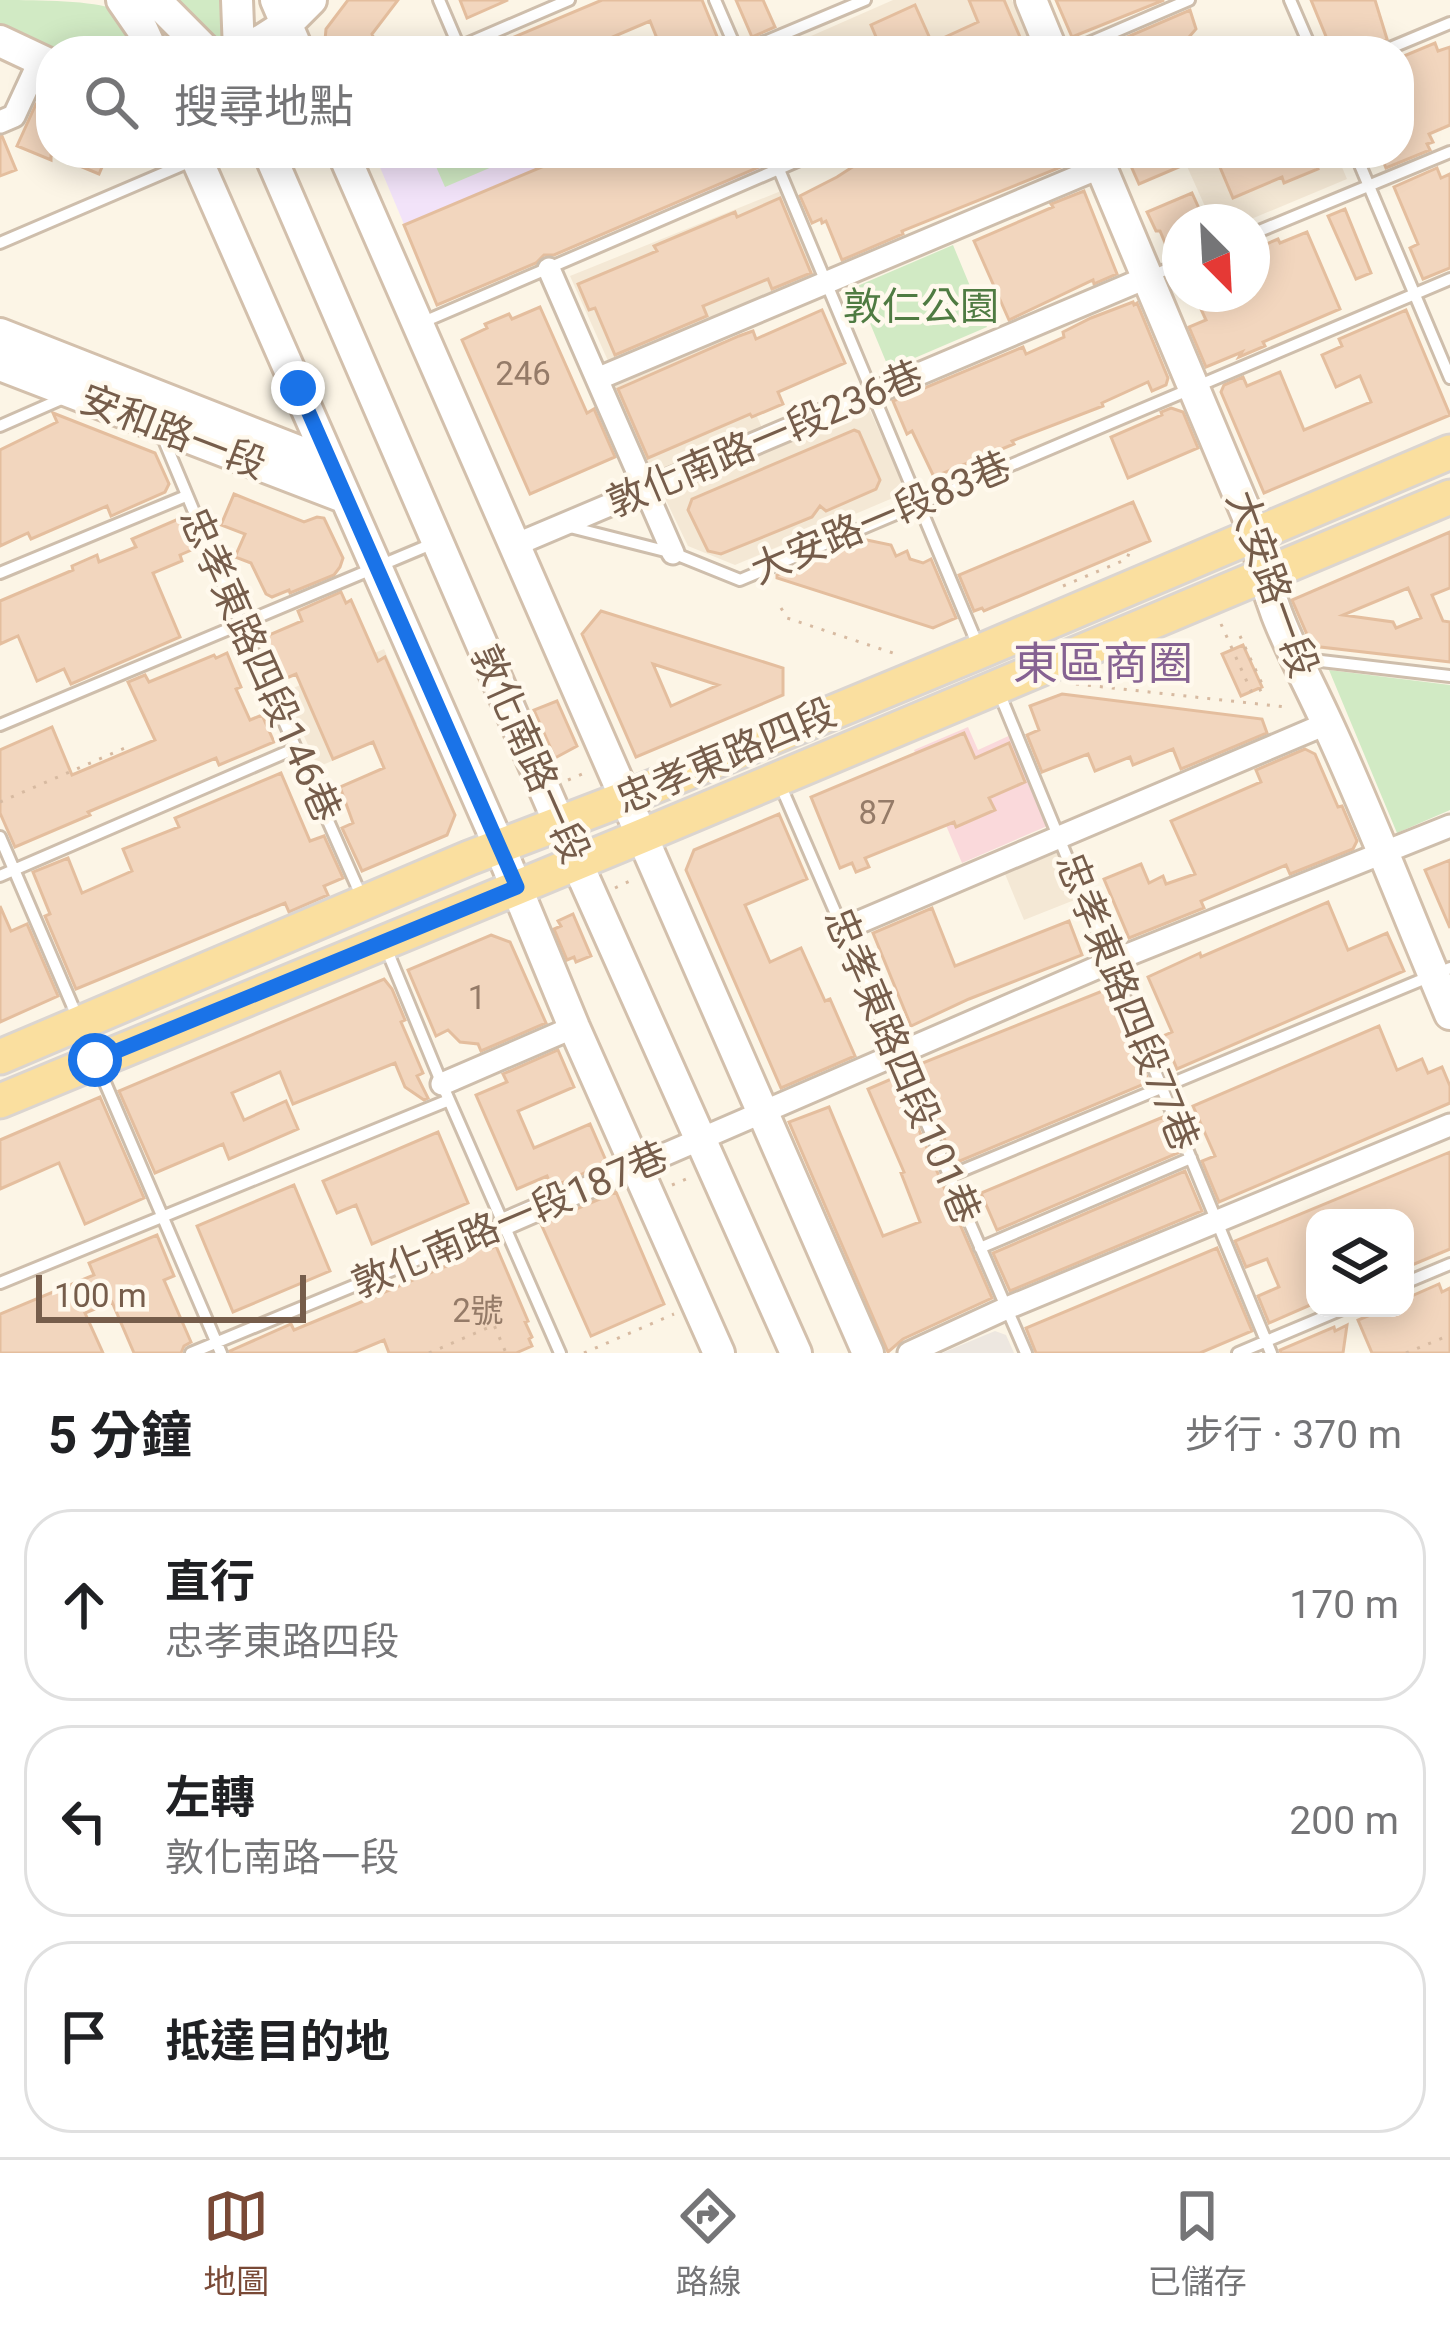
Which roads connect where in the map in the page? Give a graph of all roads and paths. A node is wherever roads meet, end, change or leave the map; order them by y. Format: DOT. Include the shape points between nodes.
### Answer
graph roads {
  1 [pos="122,0"];
  2 [pos="155,0"];
  3 [pos="236,0"];
  4 [pos="311,0"];
  5 [pos="440,0"];
  6 [pos="568,0"];
  7 [pos="715,0"];
  8 [pos="865,0"];
  9 [pos="1030,0"];
  10 [pos="1189,0"];
  11 [pos="1290,0"];
  12 [pos="1450,23"];
  13 [pos="287,25"];
  14 [pos="145,36"];
  15 [pos="191,36"];
  16 [pos="240,36"];
  17 [pos="451,36"];
  18 [pos="485,36"];
  19 [pos="733,36"];
  20 [pos="777,36"];
  21 [pos="1046,36"];
  22 [pos="1105,36"];
  23 [pos="1306,36"];
  24 [pos="1414,38"];
  25 [pos="0,41"];
  26 [pos="36,59"];
  27 [pos="36,78"];
  28 [pos="0,122"];
  29 [pos="1450,152"];
  30 [pos="1414,166"];
  31 [pos="169,168"];
  32 [pos="201,168"];
  33 [pos="275,168"];
  34 [pos="350,168"];
  35 [pos="1080,168"];
  36 [pos="1101,168"];
  37 [pos="1361,168"];
  38 [pos="1410,168"];
  39 [pos="777,169"];
  40 [pos="1368,185"];
  41 [pos="1270,226"];
  42 [pos="0,243"];
  43 [pos="549,268"];
  44 [pos="1162,271"];
  45 [pos="1148,277"];
  46 [pos="1450,279"];
  47 [pos="825,284"];
  48 [pos="1414,294"];
  49 [pos="418,324"];
  50 [pos="0,334"];
  51 [pos="0,365"];
  52 [pos="1450,378"];
  53 [pos="597,379"];
  54 [pos="1193,386"];
  55 [pos="74,393"];
  56 [pos="872,394"];
  57 [pos="0,426"];
  58 [pos="159,426"];
  59 [pos="1450,452"];
  60 [pos="332,464"];
  61 [pos="645,490"];
  62 [pos="186,496"];
  63 [pos="1450,497"];
  64 [pos="346,498"];
  65 [pos="918,503"];
  66 [pos="562,525"];
  67 [pos="1256,536"];
  68 [pos="437,541"];
  69 [pos="515,545"];
  70 [pos="673,553"];
  71 [pos="1129,553"];
  72 [pos="377,567"];
  73 [pos="0,573"];
  74 [pos="1262,576"];
  75 [pos="1063,586"];
  76 [pos="781,608"];
  77 [pos="1218,617"];
  78 [pos="241,624"];
  79 [pos="1240,636"];
  80 [pos="981,651"];
  81 [pos="1294,658"];
  82 [pos="914,660"];
  83 [pos="1450,676"];
  84 [pos="1076,684"];
  85 [pos="997,687"];
  86 [pos="1252,693"];
  87 [pos="1250,703"];
  88 [pos="1286,707"];
  89 [pos="1328,723"];
  90 [pos="0,724"];
  91 [pos="132,745"];
  92 [pos="296,748"];
  93 [pos="591,770"];
  94 [pos="777,779"];
  95 [pos="565,781"];
  96 [pos="626,798"];
  97 [pos="0,802"];
  98 [pos="560,825"];
  99 [pos="1450,826"];
  100 [pos="642,836"];
  101 [pos="1058,836"];
  102 [pos="0,837"];
  103 [pos="500,848"];
  104 [pos="1383,854"];
  105 [pos="577,863"];
  106 [pos="14,871"];
  107 [pos="0,877"];
  108 [pos="638,878"];
  109 [pos="517,887"];
  110 [pos="609,890"];
  111 [pos="364,903"];
  112 [pos="843,928"];
  113 [pos="383,942"];
  114 [pos="1110,962"];
  115 [pos="1442,972"];
  116 [pos="1450,1015"];
  117 [pos="80,1023"];
  118 [pos="574,1027"];
  119 [pos="897,1056"];
  120 [pos="0,1057"];
  121 [pos="95,1060"];
  122 [pos="1162,1088"];
  123 [pos="445,1092"];
  124 [pos="0,1101"];
  125 [pos="762,1114"];
  126 [pos="1450,1125"];
  127 [pos="702,1140"];
  128 [pos="1191,1158"];
  129 [pos="637,1167"];
  130 [pos="949,1176"];
  131 [pos="163,1217"];
  132 [pos="1216,1221"];
  133 [pos="504,1224"];
  134 [pos="980,1248"];
  135 [pos="1450,1264"];
  136 [pos="1414,1279"];
  137 [pos="0,1283"];
  138 [pos="1007,1308"];
  139 [pos="676,1313"];
  140 [pos="1327,1317"];
  141 [pos="1450,1335"];
  142 [pos="1268,1347"];
  143 [pos="218,1348"];
  144 [pos="558,1352"];
  145 [pos="191,1353"];
  146 [pos="428,1353"];
  147 [pos="506,1353"];
  148 [pos="584,1353"];
  149 [pos="719,1353"];
  150 [pos="796,1353"];
  151 [pos="868,1353"];
  152 [pos="909,1353"];
  153 [pos="1027,1353"];
  154 [pos="1238,1353"];
  155 [pos="1406,1353"];
  1 -- 14 [label="main road"];
  2 -- 15 [label="main road"];
  3 -- 16 [label="main road"];
  4 -- 13 [label="main road"];
  5 -- 17 [label="lane"];
  6 -- 18 [label="lane"];
  7 -- 19 [label="lane"];
  8 -- 20 [label="lane"];
  9 -- 21 [label="main road"];
  10 -- 22 [label="lane"];
  11 -- 23 [label="lane"];
  12 -- 24 [label="lane"];
  25 -- 26 [label="main road"];
  27 -- 28 [label="street" via="14,116"];
  29 -- 30 [label="lane"];
  31 -- 42 [label="lane"];
  32 -- 60 [label="main road, 敦化南路一段"];
  33 -- 68 [label="main road, 敦化南路一段"];
  34 -- 49 [label="main road, 敦化南路一段"];
  35 -- 47 [label="street"];
  36 -- 45 [label="main road, 大安路一段"];
  37 -- 40 [label="lane"];
  38 -- 40 [label="lane"];
  39 -- 43 [label="lane"];
  39 -- 47 [label="lane"];
  40 -- 41 [label="lane"];
  40 -- 48 [label="lane"];
  43 -- 49 [label="lane"];
  43 -- 53 [label="street"];
  44 -- 45 [label="lane"];
  45 -- 54 [label="main road, 大安路一段"];
  45 -- 56 [label="street, 敦化南路一段236巷"];
  46 -- 48 [label="lane, 大安路一段83巷"];
  47 -- 53 [label="street"];
  47 -- 56 [label="lane"];
  48 -- 52 [label="lane"];
  48 -- 54 [label="lane, 大安路一段83巷"];
  49 -- 69 [label="main road, 敦化南路一段"];
  50 -- 60 [label="main road, 安和路一段"];
  51 -- 55 [label="main road, 安和路一段"];
  53 -- 61 [label="street"];
  54 -- 65 [label="lane, 大安路一段83巷"];
  54 -- 67 [label="main road, 大安路一段"];
  55 -- 57 [label="lane"];
  55 -- 58 [label="main road, 安和路一段"];
  56 -- 61 [label="street, 敦化南路一段236巷"];
  56 -- 65 [label="lane"];
  58 -- 62 [label="lane, 忠孝東路四段146巷"];
  58 -- 64 [label="main road, 安和路一段"];
  59 -- 67 [label="main road, 忠孝東路四段"];
  60 -- 64 [label="main road, 敦化南路一段"];
  61 -- 66 [label="street, 敦化南路一段236巷"];
  61 -- 70 [label="street"];
  62 -- 73 [label="lane"];
  62 -- 78 [label="lane, 忠孝東路四段146巷"];
  63 -- 74 [label="main road, 忠孝東路四段"];
  64 -- 72 [label="main road, 敦化南路一段"];
  65 -- 70 [label="lane, 大安路一段83巷" via="740,580"];
  65 -- 80 [label="lane"];
  66 -- 69 [label="street, 敦化南路一段236巷"];
  66 -- 70 [label="lane, 大安路一段83巷"];
  67 -- 74 [label="main road, 大安路一段"];
  67 -- 80 [label="main road, 忠孝東路四段"];
  68 -- 72 [label="lane"];
  68 -- 98 [label="main road, 敦化南路一段"];
  69 -- 96 [label="main road, 敦化南路一段"];
  71 -- 75 [label="path"];
  72 -- 78 [label="lane"];
  72 -- 103 [label="main road, 敦化南路一段"];
  74 -- 81 [label="main road, 大安路一段"];
  74 -- 85 [label="main road, 忠孝東路四段"];
  76 -- 82 [label="path" via="787,618"];
  77 -- 86 [label="path"];
  78 -- 90 [label="lane"];
  78 -- 92 [label="lane, 忠孝東路四段146巷"];
  79 -- 86 [label="path" via="1264,688"];
  80 -- 85 [label="street, 忠孝東路四段77巷"];
  80 -- 96 [label="main road, 忠孝東路四段"];
  81 -- 83 [label="lane"];
  81 -- 89 [label="main road, 大安路一段"];
  84 -- 87 [label="path"];
  85 -- 94 [label="main road, 忠孝東路四段"];
  85 -- 101 [label="lane, 忠孝東路四段77巷"];
  86 -- 87 [label="path"];
  87 -- 88 [label="path"];
  89 -- 101 [label="street"];
  89 -- 104 [label="main road, 大安路一段"];
  91 -- 97 [label="path"];
  92 -- 106 [label="lane"];
  92 -- 111 [label="lane, 忠孝東路四段146巷"];
  93 -- 95 [label="path"];
  94 -- 100 [label="main road, 忠孝東路四段"];
  94 -- 112 [label="lane, 忠孝東路四段101巷"];
  96 -- 98 [label="main road, 忠孝東路四段"];
  96 -- 100 [label="main road, 敦化南路一段"];
  98 -- 103 [label="main road, 忠孝東路四段"];
  98 -- 105 [label="main road, 敦化南路一段"];
  99 -- 104 [label="street, 敦化南路一段187巷"];
  100 -- 105 [label="main road, 忠孝東路四段"];
  100 -- 125 [label="main road, 敦化南路一段"];
  101 -- 112 [label="street"];
  101 -- 114 [label="lane, 忠孝東路四段77巷"];
  102 -- 106 [label="lane"];
  103 -- 109 [label="main road, 敦化南路一段"];
  103 -- 111 [label="main road, 忠孝東路四段"];
  104 -- 114 [label="street, 敦化南路一段187巷"];
  104 -- 115 [label="main road, 大安路一段"];
  105 -- 109 [label="main road, 忠孝東路四段"];
  105 -- 127 [label="main road, 敦化南路一段"];
  106 -- 107 [label="lane"];
  106 -- 117 [label="lane"];
  108 -- 110 [label="path"];
  109 -- 113 [label="main road, 忠孝東路四段"];
  109 -- 118 [label="main road, 敦化南路一段"];
  111 -- 117 [label="main road, 忠孝東路四段"];
  112 -- 119 [label="lane, 忠孝東路四段101巷"];
  113 -- 121 [label="main road, 忠孝東路四段"];
  113 -- 123 [label="lane"];
  114 -- 119 [label="street, 敦化南路一段187巷"];
  114 -- 122 [label="lane, 忠孝東路四段77巷"];
  115 -- 116 [label="main road, 大安路一段"];
  115 -- 122 [label="lane"];
  117 -- 120 [label="main road, 忠孝東路四段"];
  118 -- 123 [label="street"];
  118 -- 129 [label="main road, 敦化南路一段"];
  119 -- 125 [label="street, 敦化南路一段187巷"];
  119 -- 130 [label="lane, 忠孝東路四段101巷"];
  121 -- 124 [label="main road, 忠孝東路四段"];
  121 -- 131 [label="lane"];
  122 -- 128 [label="lane, 忠孝東路四段77巷"];
  122 -- 130 [label="lane"];
  123 -- 131 [label="lane"];
  123 -- 133 [label="lane"];
  125 -- 127 [label="street, 敦化南路一段187巷"];
  125 -- 151 [label="main road, 敦化南路一段"];
  126 -- 132 [label="street"];
  127 -- 129 [label="street, 敦化南路一段187巷"];
  127 -- 150 [label="main road, 敦化南路一段"];
  128 -- 132 [label="lane, 忠孝東路四段77巷"];
  128 -- 134 [label="lane"];
  129 -- 133 [label="street, 敦化南路一段187巷"];
  129 -- 149 [label="main road, 敦化南路一段"];
  130 -- 134 [label="lane, 忠孝東路四段101巷"];
  131 -- 137 [label="lane"];
  131 -- 143 [label="lane"];
  132 -- 138 [label="street"];
  132 -- 142 [label="lane, 忠孝東路四段77巷"];
  133 -- 143 [label="lane, 敦化南路一段187巷"];
  133 -- 144 [label="lane"];
  134 -- 138 [label="lane, 忠孝東路四段101巷"];
  135 -- 136 [label="lane"];
  138 -- 152 [label="street"];
  138 -- 153 [label="lane, 忠孝東路四段101巷"];
  139 -- 148 [label="path"];
  140 -- 142 [label="lane"];
  141 -- 155 [label="path"];
  142 -- 154 [label="lane"];
  143 -- 145 [label="lane, 敦化南路一段187巷"];
  146 -- 147 [label="path" via="494,1325"];
}
